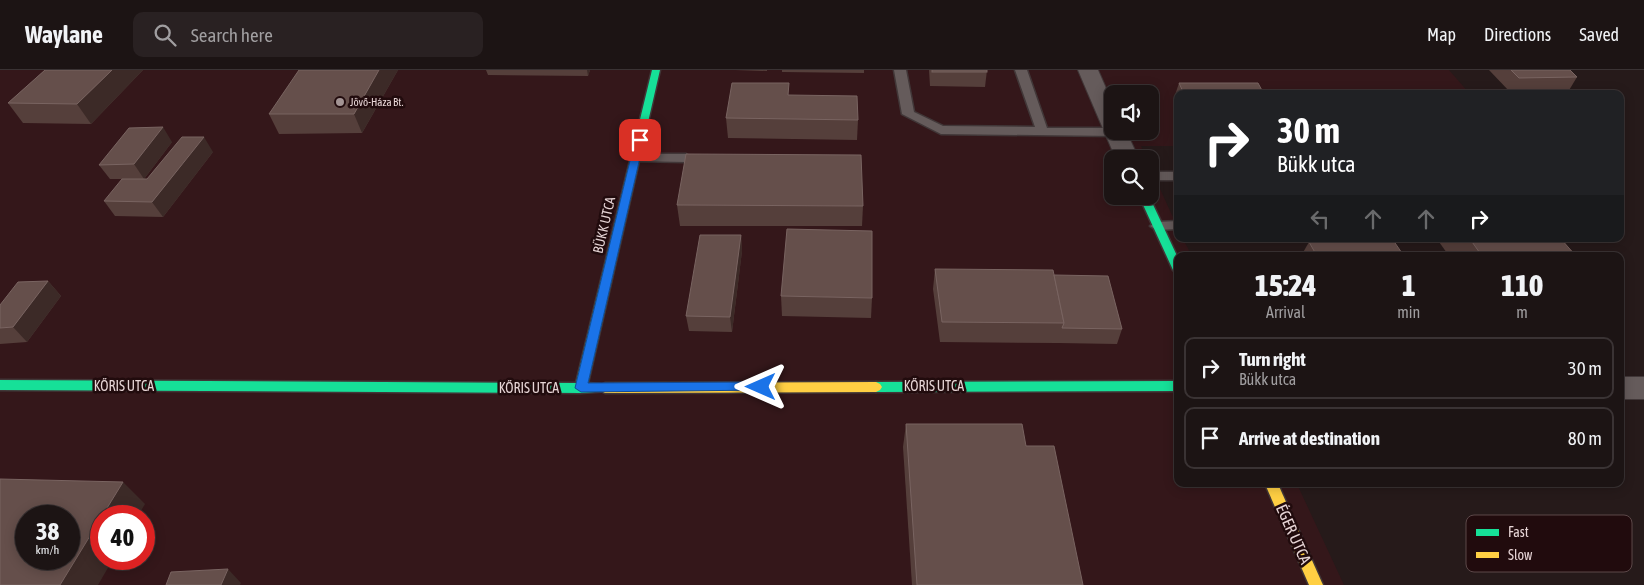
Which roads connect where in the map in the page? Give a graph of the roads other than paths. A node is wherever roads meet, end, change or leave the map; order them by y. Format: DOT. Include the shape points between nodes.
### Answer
graph roads {
  1 [pos="656,70"];
  2 [pos="900,70"];
  3 [pos="1021,70"];
  4 [pos="1088,70"];
  5 [pos="1104,105"];
  6 [pos="1104,129"];
  7 [pos="1042,131"];
  8 [pos="636,158"];
  9 [pos="686,158"];
  10 [pos="1159,176"];
  11 [pos="1174,176"];
  12 [pos="1148,205"];
  13 [pos="1174,225"];
  14 [pos="1157,226"];
  15 [pos="1174,262"];
  16 [pos="0,385"];
  17 [pos="1174,386"];
  18 [pos="581,388"];
  19 [pos="1624,388"];
  20 [pos="1644,388"];
  21 [pos="1273,487"];
  22 [pos="1316,585"];
  1 -- 8 [label="street, BÜKK UTCA"];
  2 -- 7 [label="lane" via="908,114 941,130"];
  3 -- 7 [label="lane"];
  4 -- 5 [label="street"];
  6 -- 7 [label="lane"];
  8 -- 9 [label="lane"];
  8 -- 18 [label="street, BÜKK UTCA"];
  10 -- 11 [label="lane"];
  12 -- 14 [label="street"];
  13 -- 14 [label="lane"];
  14 -- 15 [label="street"];
  16 -- 18 [label="street, KŐRIS UTCA"];
  17 -- 18 [label="street, KŐRIS UTCA"];
  19 -- 20 [label="street"];
  21 -- 22 [label="street, ÉGER UTCA"];
}
